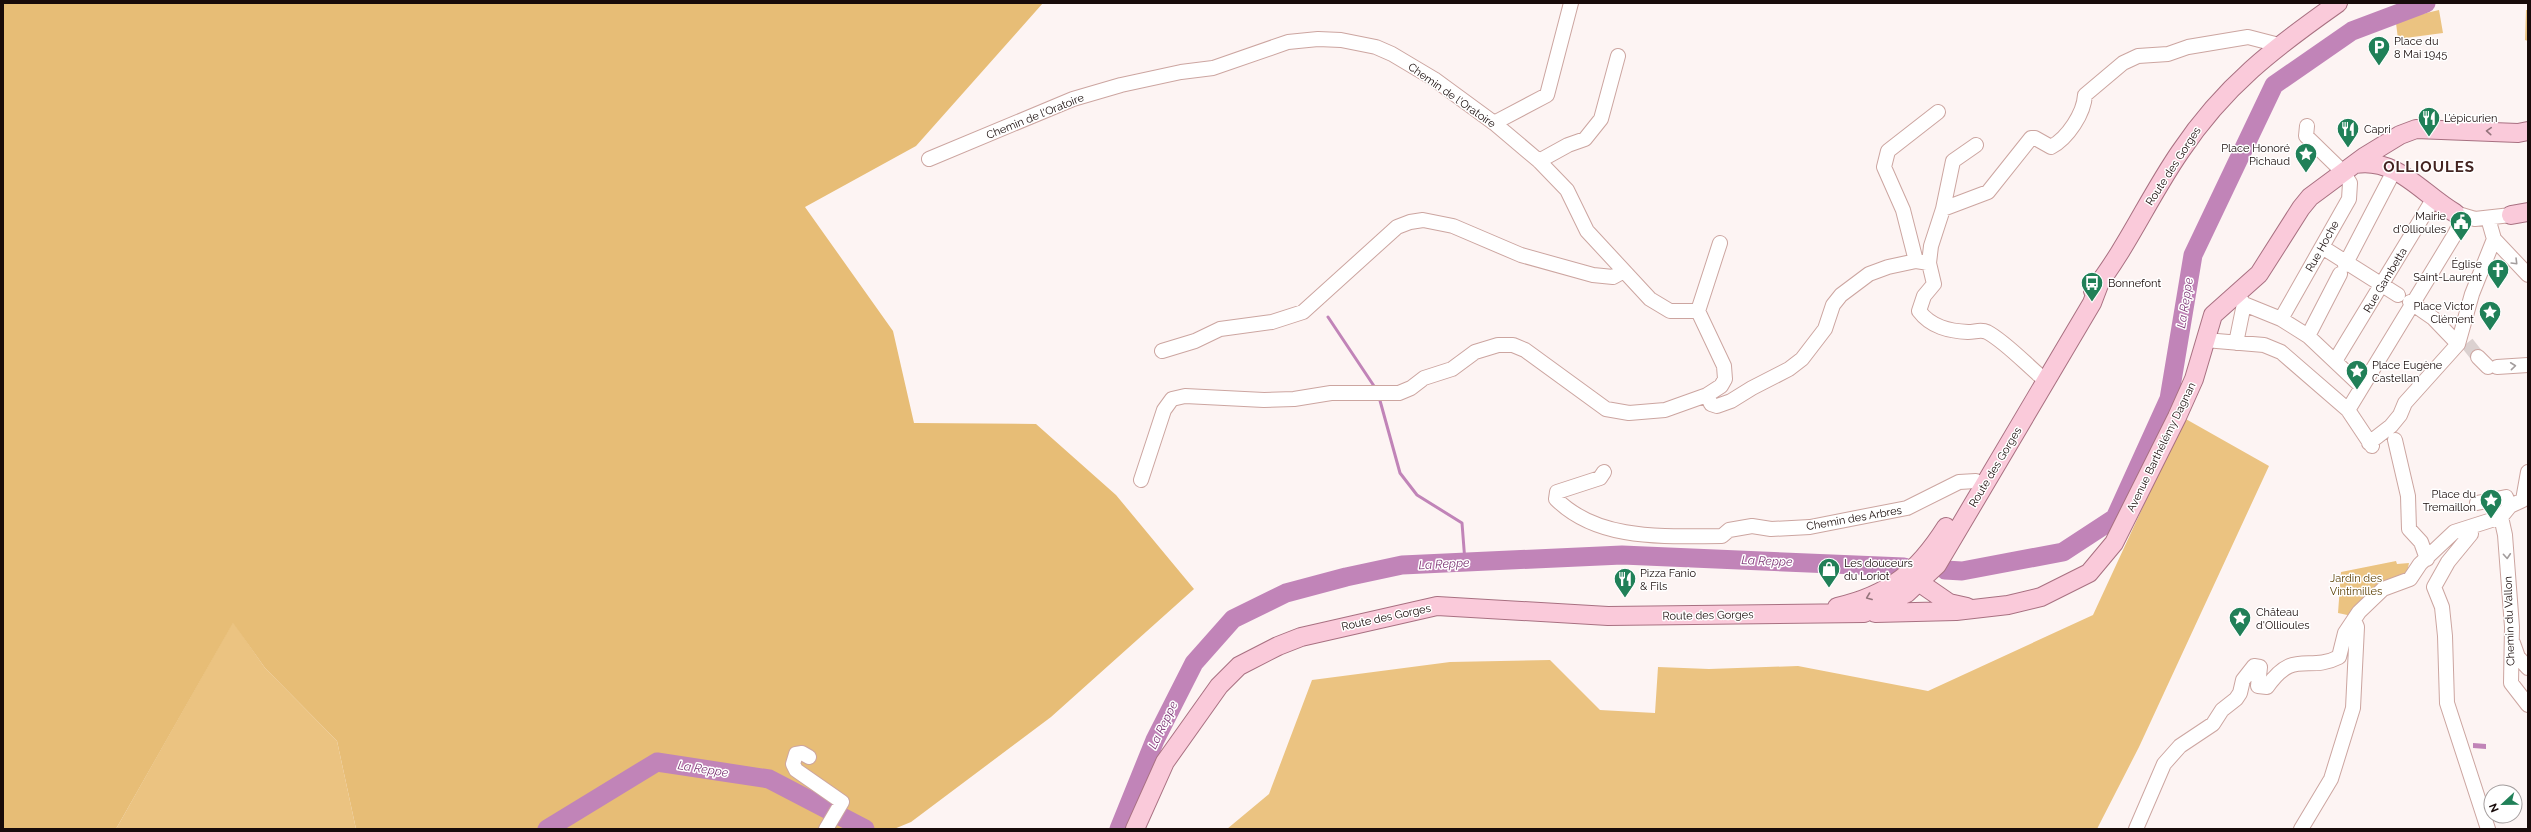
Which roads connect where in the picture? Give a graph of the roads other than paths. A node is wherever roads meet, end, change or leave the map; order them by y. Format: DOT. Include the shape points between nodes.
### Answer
graph roads {
  1 [pos="1571,3"];
  2 [pos="2338,3"];
  3 [pos="2279,45"];
  4 [pos="1618,56"];
  5 [pos="1938,112"];
  6 [pos="1494,122"];
  7 [pos="2307,126"];
  8 [pos="2528,131"];
  9 [pos="2396,138"];
  10 [pos="1976,145"];
  11 [pos="929,159"];
  12 [pos="1539,160"];
  13 [pos="2349,168"];
  14 [pos="2395,169"];
  15 [pos="2434,198"];
  16 [pos="1943,209"];
  17 [pos="2519,213"];
  18 [pos="2459,215"];
  19 [pos="2488,218"];
  20 [pos="2494,239"];
  21 [pos="1720,243"];
  22 [pos="2322,247"];
  23 [pos="1922,262"];
  24 [pos="2344,267"];
  25 [pos="1624,271"];
  26 [pos="2528,275"];
  27 [pos="2100,282"];
  28 [pos="2382,285"];
  29 [pos="2398,295"];
  30 [pos="2241,299"];
  31 [pos="2411,303"];
  32 [pos="1698,311"];
  33 [pos="2281,318"];
  34 [pos="2308,336"];
  35 [pos="2205,340"];
  36 [pos="2236,343"];
  37 [pos="2462,343"];
  38 [pos="1162,351"];
  39 [pos="2478,357"];
  40 [pos="2335,361"];
  41 [pos="2528,365"];
  42 [pos="2039,375"];
  43 [pos="2320,386"];
  44 [pos="2362,387"];
  45 [pos="2304,388"];
  46 [pos="1708,395"];
  47 [pos="2348,410"];
  48 [pos="2393,432"];
  49 [pos="1604,472"];
  50 [pos="2528,472"];
  51 [pos="1141,480"];
  52 [pos="1976,481"];
  53 [pos="2477,503"];
  54 [pos="2510,506"];
  55 [pos="2502,521"];
  56 [pos="2469,530"];
  57 [pos="2427,559"];
  58 [pos="1937,565"];
  59 [pos="1914,582"];
  60 [pos="1939,596"];
  61 [pos="1975,609"];
  62 [pos="1929,612"];
  63 [pos="1806,613"];
  64 [pos="1864,613"];
  65 [pos="2354,620"];
  66 [pos="2512,640"];
  67 [pos="2528,668"];
  68 [pos="2528,676"];
  69 [pos="2525,702"];
  70 [pos="809,757"];
  71 [pos="833,818"];
  72 [pos="1135,829"];
  73 [pos="2136,829"];
  74 [pos="2301,829"];
  75 [pos="2488,829"];
  1 -- 6 [label="street" via="1547,95"];
  2 -- 3 [label="main road, Route des Gorges"];
  3 -- 16 [label="street" via="2248,37 2188,47 2168,54 2138,56 2123,63 2085,95 2082,111 2058,143 2051,147 2031,138 1988,192"];
  3 -- 27 [label="main road, Route des Gorges" via="2248,71 2203,120 2180,152"];
  4 -- 12 [label="street" via="1601,119 1585,139"];
  5 -- 23 [label="street" via="1888,151 1884,167"];
  6 -- 11 [label="street, Chemin de l'Oratoire" via="1434,79 1376,47 1341,40 1318,39 1288,42 1214,68 1121,85 1073,99"];
  6 -- 12 [label="street, Chemin de l'Oratoire"];
  7 -- 13 [label="street" via="2306,136"];
  8 -- 9 [label="main road, Avenue Barthélémy Dagnan, one-way" via="2518,133 2428,128 2416,129"];
  9 -- 13 [label="main road, Avenue Barthélémy Dagnan"];
  9 -- 14 [label="main road" via="2390,151"];
  10 -- 16 [label="street" via="1953,161"];
  12 -- 25 [label="street, Chemin de l'Oratoire" via="1567,190 1587,231"];
  13 -- 14 [label="main road" via="2375,162"];
  13 -- 22 [label="street, Rue Hoche" via="2349,199"];
  13 -- 30 [label="main road, Avenue Barthélémy Dagnan" via="2301,208"];
  14 -- 15 [label="main road"];
  14 -- 24 [label="street"];
  15 -- 18 [label="main road"];
  15 -- 28 [label="street, Rue Gambetta"];
  16 -- 23 [label="street" via="1931,246"];
  17 -- 19 [label="street"];
  18 -- 19 [label="street"];
  18 -- 31 [label="street"];
  19 -- 20 [label="street"];
  20 -- 26 [label="street, one-way"];
  20 -- 37 [label="street" via="2472,294"];
  21 -- 32 [label="street"];
  22 -- 24 [label="street"];
  22 -- 33 [label="street, Rue Hoche"];
  23 -- 42 [label="street" via="1933,272 1934,284 1924,296 1919,311 1925,320 1938,327 1985,331"];
  23 -- 46 [label="street" via="1876,270 1840,295 1833,305 1825,329 1802,359 1789,369 1717,406 1711,404"];
  24 -- 28 [label="street"];
  24 -- 34 [label="street"];
  25 -- 32 [label="street, Chemin de l'Oratoire" via="1650,299 1670,311"];
  25 -- 38 [label="street" via="1613,277 1593,275 1521,255 1453,226 1423,220 1410,222 1397,227 1303,312 1272,322 1220,329 1195,341"];
  27 -- 42 [label="main road, Route des Gorges"];
  27 -- 58 [label="main road, Route des Gorges" via="2092,303"];
  28 -- 29 [label="street"];
  28 -- 40 [label="street, Rue Gambetta"];
  30 -- 33 [label="street"];
  30 -- 35 [label="main road, Avenue Barthélémy Dagnan" via="2220,306 2213,315"];
  30 -- 36 [label="street"];
  31 -- 37 [label="street"];
  31 -- 44 [label="street"];
  32 -- 46 [label="street" via="1724,366 1725,379 1721,386"];
  33 -- 34 [label="street"];
  34 -- 40 [label="street"];
  35 -- 36 [label="street"];
  35 -- 61 [label="main road, Avenue Barthélémy Dagnan" via="2194,379 2177,417 2114,543 2103,559 2089,573 2041,597"];
  36 -- 43 [label="street" via="2264,345 2281,352"];
  37 -- 48 [label="street" via="2405,403"];
  39 -- 41 [label="street, one-way" via="2492,367"];
  40 -- 44 [label="street"];
  42 -- 52 [label="main road, Route des Gorges"];
  43 -- 45 [label="street" via="2309,384"];
  43 -- 47 [label="street"];
  44 -- 47 [label="street"];
  46 -- 51 [label="street" via="1666,410 1629,413 1606,409 1525,350 1513,345 1498,345 1475,352 1452,369 1424,378 1399,393 1331,392 1294,399 1264,400 1185,396 1172,399 1164,410"];
  47 -- 48 [label="street" via="2371,445"];
  48 -- 57 [label="street" via="2408,496 2408,529 2421,542"];
  49 -- 52 [label="street, Chemin des Arbres" via="1600,478 1557,492 1556,499 1583,517 1637,535 1722,536 1729,530 1752,526 1771,529 1810,527 1907,508 1959,482"];
  50 -- 54 [label="street" via="2523,500"];
  52 -- 59 [label="main road, Route des Gorges" via="1964,499 1955,524"];
  53 -- 54 [label="street" via="2506,497"];
  54 -- 55 [label="street"];
  55 -- 56 [label="street"];
  55 -- 66 [label="street, Chemin du Vallon, one-way"];
  56 -- 57 [label="street" via="2454,532"];
  56 -- 75 [label="street" via="2434,587 2442,608 2446,636 2447,703"];
  57 -- 65 [label="street" via="2420,564 2410,579 2383,589"];
  58 -- 59 [label="main road, Route des Gorges"];
  58 -- 60 [label="main road"];
  59 -- 60 [label="main road"];
  59 -- 62 [label="main road"];
  59 -- 63 [label="main road, Route des Gorges, one-way" via="1868,598"];
  59 -- 64 [label="main road, Route des Gorges" via="1889,603"];
  60 -- 61 [label="main road" via="1954,605"];
  61 -- 62 [label="main road"];
  62 -- 64 [label="main road"];
  63 -- 64 [label="main road, Route des Gorges"];
  63 -- 72 [label="main road, Route des Gorges" via="1608,616 1437,606 1301,637 1239,666 1219,686 1166,762"];
  65 -- 73 [label="street" via="2345,633 2339,657 2328,663 2294,662 2274,677 2267,688 2258,686 2260,667 2254,666 2243,680 2236,699 2222,710 2213,724 2180,746 2164,764"];
  65 -- 74 [label="street" via="2357,627 2353,708 2331,779"];
  66 -- 67 [label="street" via="2518,657"];
  66 -- 69 [label="street, Chemin du Vallon" via="2511,683"];
  68 -- 69 [label="street, Chemin du Vallon" via="2520,679 2518,686"];
  70 -- 71 [label="street" via="802,753 796,754 793,764 796,770 842,802"];
}
